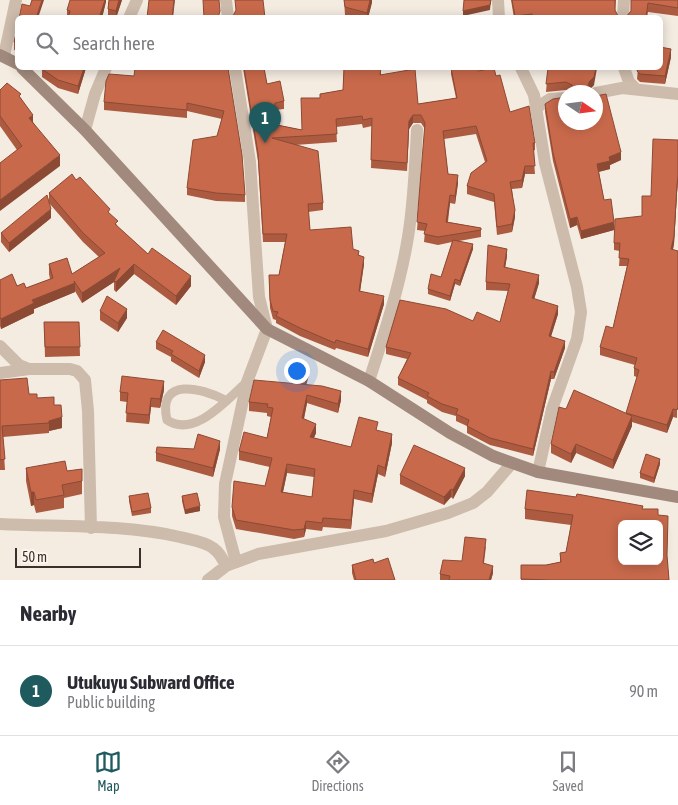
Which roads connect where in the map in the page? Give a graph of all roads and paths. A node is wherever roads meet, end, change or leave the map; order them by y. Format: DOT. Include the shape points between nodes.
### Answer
graph roads {
  1 [pos="16,0"];
  2 [pos="137,0"];
  3 [pos="226,0"];
  4 [pos="498,0"];
  5 [pos="624,0"];
  6 [pos="130,15"];
  7 [pos="228,15"];
  8 [pos="499,15"];
  9 [pos="623,15"];
  10 [pos="2,56"];
  11 [pos="15,62"];
  12 [pos="24,70"];
  13 [pos="105,70"];
  14 [pos="236,70"];
  15 [pos="522,70"];
  16 [pos="625,70"];
  17 [pos="635,88"];
  18 [pos="603,91"];
  19 [pos="678,94"];
  20 [pos="558,98"];
  21 [pos="536,108"];
  22 [pos="85,130"];
  23 [pos="417,130"];
  24 [pos="267,329"];
  25 [pos="0,346"];
  26 [pos="29,369"];
  27 [pos="0,373"];
  28 [pos="369,381"];
  29 [pos="248,382"];
  30 [pos="225,400"];
  31 [pos="512,464"];
  32 [pos="538,472"];
  33 [pos="678,498"];
  34 [pos="0,524"];
  35 [pos="91,528"];
  36 [pos="231,564"];
  37 [pos="208,580"];
  1 -- 10 [label="street"];
  2 -- 6 [label="street"];
  3 -- 7 [label="street"];
  4 -- 8 [label="street"];
  5 -- 9 [label="street"];
  10 -- 11 [label="street"];
  12 -- 22 [label="street"];
  13 -- 22 [label="street"];
  14 -- 24 [label="street" via="251,169 259,297"];
  15 -- 21 [label="street" via="530,84"];
  16 -- 17 [label="street"];
  17 -- 18 [label="street"];
  17 -- 19 [label="street"];
  20 -- 21 [label="street" via="550,99"];
  21 -- 32 [label="street" via="545,163 581,312 576,339 552,409"];
  22 -- 24 [label="street"];
  23 -- 28 [label="street" via="408,238"];
  24 -- 28 [label="street"];
  24 -- 29 [label="street"];
  25 -- 26 [label="street" via="19,365"];
  26 -- 27 [label="street"];
  26 -- 35 [label="street" via="77,371 85,380"];
  28 -- 31 [label="street" via="456,437"];
  29 -- 30 [label="lane"];
  29 -- 36 [label="street" via="223,503"];
  30 -- 30 [label="lane" via="198,422 187,426 167,420 165,411 169,397 179,389 193,388"];
  31 -- 32 [label="street"];
  31 -- 36 [label="street" via="488,492 473,503 448,513 386,531 258,554"];
  32 -- 33 [label="street"];
  34 -- 35 [label="street"];
  35 -- 36 [label="street" via="143,531 201,542"];
  36 -- 37 [label="street"];
}
